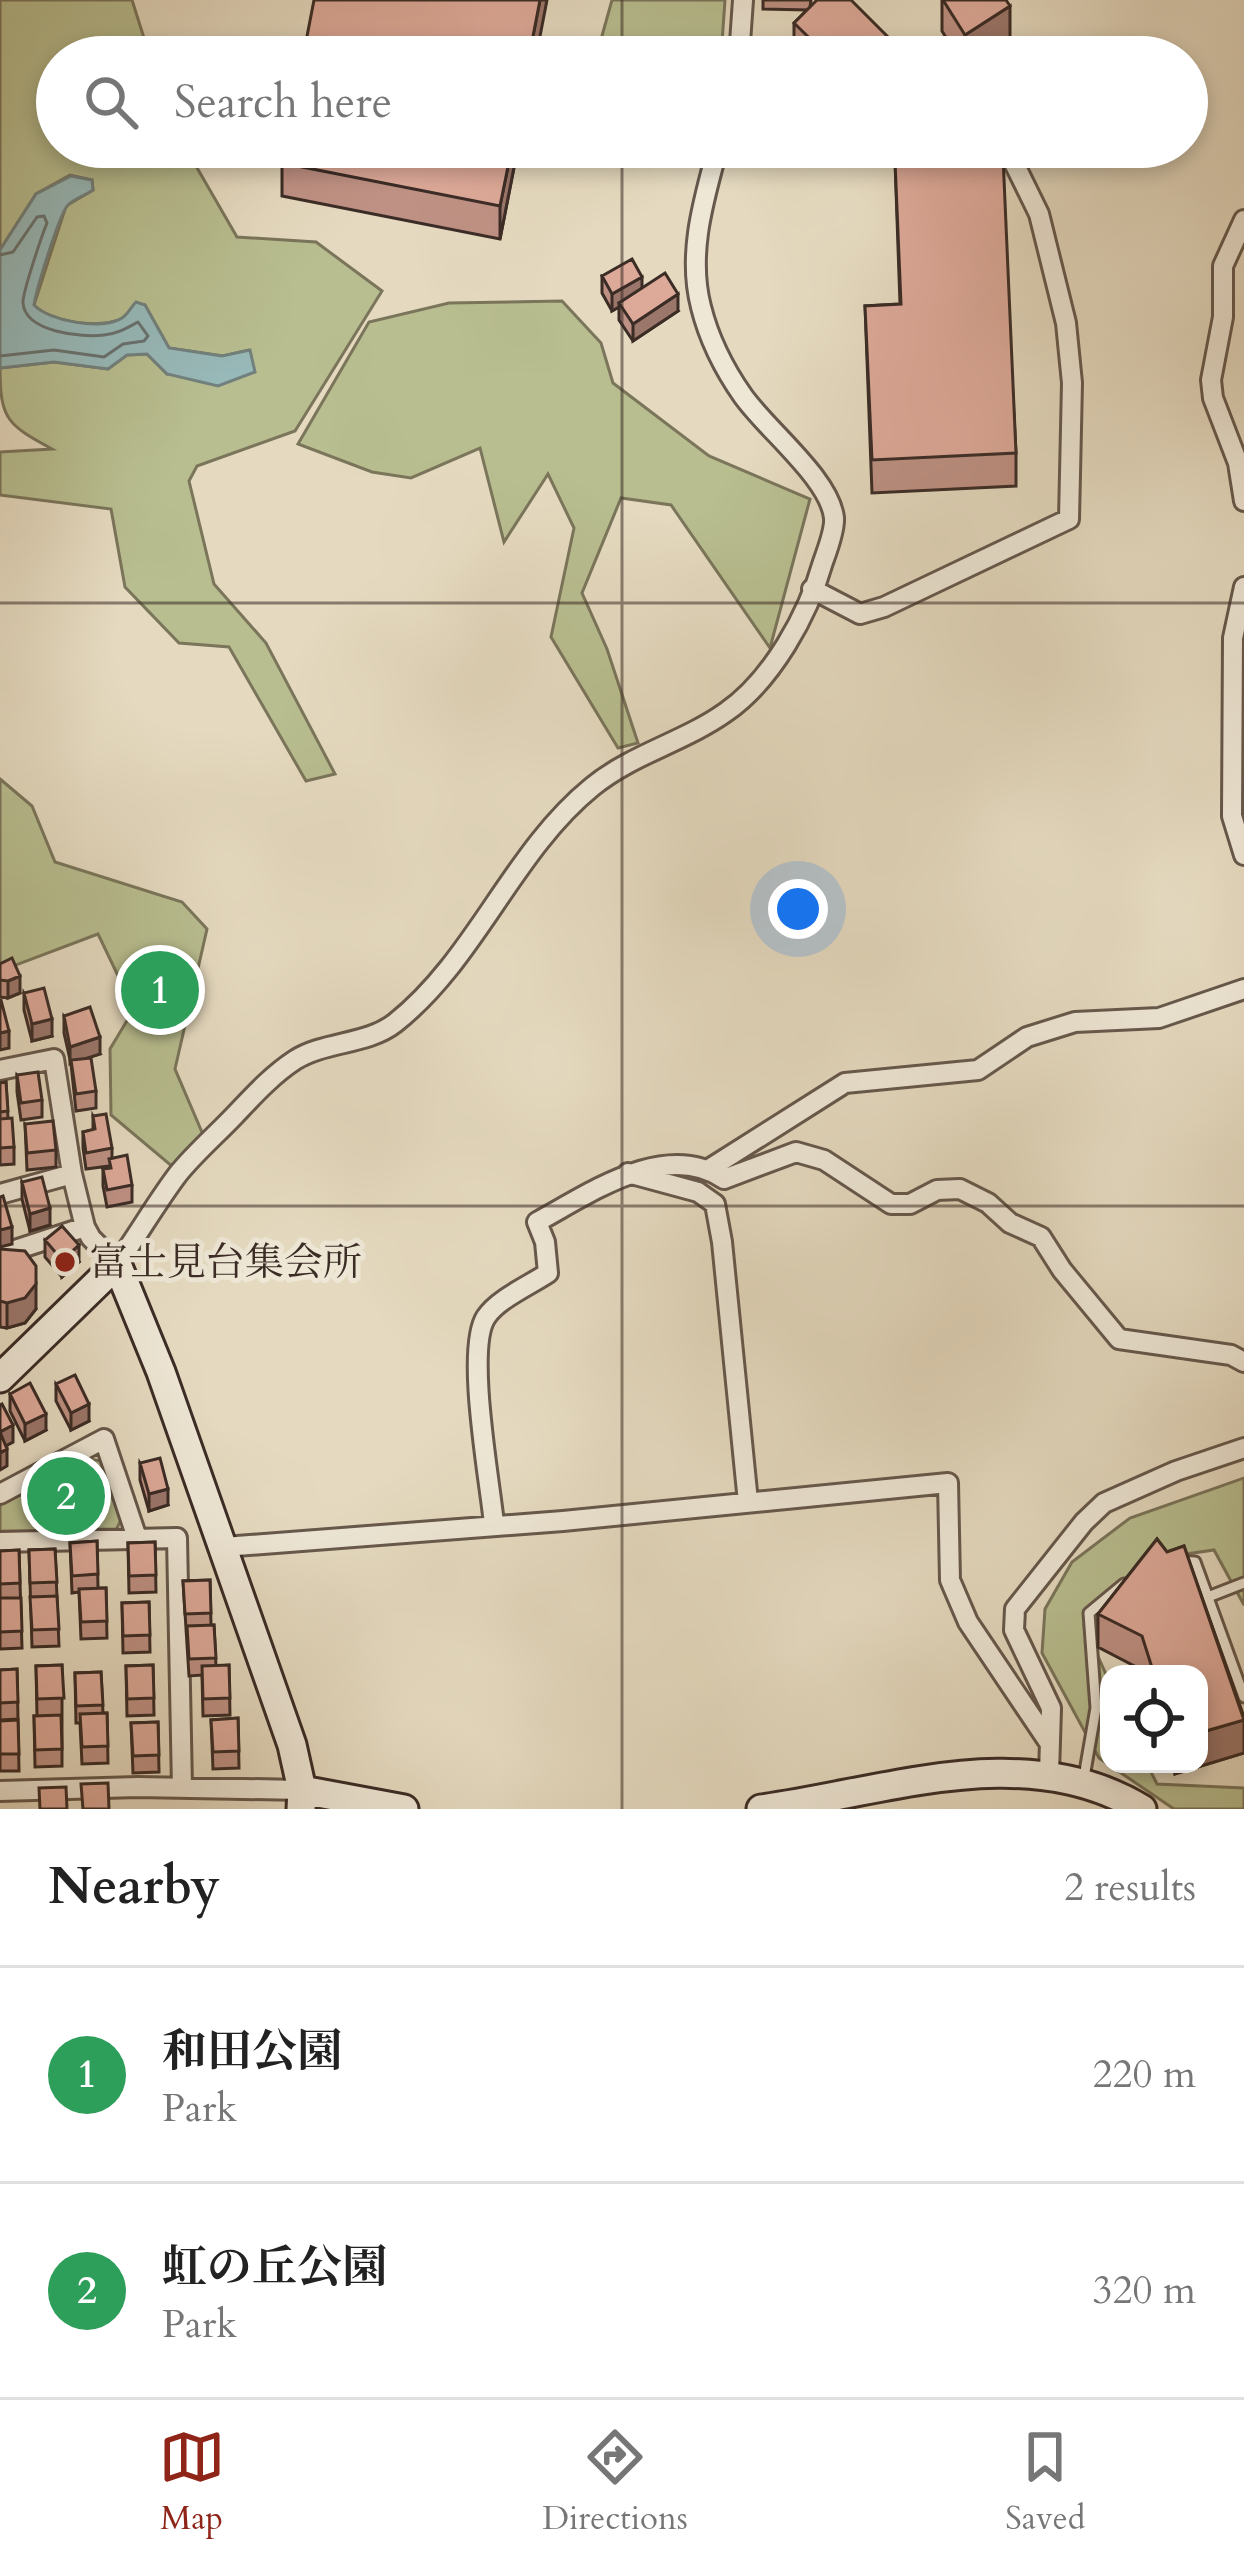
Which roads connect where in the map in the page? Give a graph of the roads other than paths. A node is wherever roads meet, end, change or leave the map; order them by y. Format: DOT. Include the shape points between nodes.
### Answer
graph roads {
  1 [pos="742,0"];
  2 [pos="741,36"];
  3 [pos="713,168"];
  4 [pos="1015,168"];
  5 [pos="1244,220"];
  6 [pos="1244,501"];
  7 [pos="1244,587"];
  8 [pos="812,589"];
  9 [pos="1244,856"];
  10 [pos="1244,989"];
  11 [pos="0,1070"];
  12 [pos="710,1169"];
  13 [pos="628,1173"];
  14 [pos="72,1174"];
  15 [pos="0,1194"];
  16 [pos="85,1227"];
  17 [pos="0,1256"];
  18 [pos="118,1264"];
  19 [pos="1244,1361"];
  20 [pos="0,1378"];
  21 [pos="1244,1448"];
  22 [pos="0,1494"];
  23 [pos="748,1502"];
  24 [pos="494,1524"];
  25 [pos="137,1538"];
  26 [pos="0,1542"];
  27 [pos="224,1547"];
  28 [pos="1176,1560"];
  29 [pos="1139,1572"];
  30 [pos="1244,1583"];
  31 [pos="1208,1597"];
  32 [pos="1244,1697"];
  33 [pos="1048,1741"];
  34 [pos="1049,1774"];
  35 [pos="1083,1783"];
  36 [pos="138,1787"];
  37 [pos="182,1787"];
  38 [pos="0,1791"];
  39 [pos="301,1799"];
  40 [pos="29,1800"];
  41 [pos="138,1809"];
  42 [pos="404,1809"];
  43 [pos="761,1809"];
  44 [pos="1142,1809"];
  1 -- 2 [label="street"];
  3 -- 8 [label="street" via="694,253 700,303 714,349 743,396 815,475 834,519"];
  4 -- 8 [label="street" via="1045,232 1066,323 1069,519 884,608 860,614"];
  5 -- 6 [label="street" via="1223,266 1210,380"];
  7 -- 9 [label="street" via="1233,638 1232,816"];
  8 -- 18 [label="street" via="765,675 727,712 592,787 546,829 418,1000 393,1025 318,1048 262,1087 180,1173"];
  10 -- 12 [label="street" via="1159,1018 1075,1022 1028,1037 978,1070 844,1083"];
  11 -- 14 [label="street" via="54,1059"];
  12 -- 13 [label="street" via="647,1166"];
  12 -- 19 [label="street" via="724,1179 796,1153 824,1160 892,1204 960,1189 1041,1237 1119,1339"];
  13 -- 23 [label="street" via="715,1204"];
  13 -- 24 [label="street" via="537,1222 548,1273 488,1313 478,1336"];
  14 -- 15 [label="street"];
  14 -- 16 [label="street"];
  16 -- 17 [label="street"];
  16 -- 18 [label="street"];
  18 -- 20 [label="street"];
  18 -- 27 [label="street"];
  21 -- 33 [label="street" via="1104,1503 1025,1593 1014,1630 1051,1708"];
  22 -- 25 [label="street" via="104,1439"];
  23 -- 24 [label="street"];
  23 -- 33 [label="street" via="948,1483 950,1580 968,1622"];
  24 -- 27 [label="street"];
  25 -- 26 [label="street"];
  25 -- 37 [label="street" via="177,1538"];
  27 -- 39 [label="street" via="292,1745"];
  28 -- 31 [label="lane" via="1196,1562"];
  29 -- 35 [label="lane" via="1088,1613 1096,1708"];
  30 -- 31 [label="lane"];
  31 -- 32 [label="lane"];
  33 -- 34 [label="street"];
  34 -- 35 [label="street"];
  34 -- 43 [label="street" via="967,1775"];
  35 -- 44 [label="street"];
  36 -- 37 [label="street"];
  36 -- 40 [label="street"];
  36 -- 41 [label="street"];
  37 -- 39 [label="street"];
  38 -- 40 [label="street"];
  39 -- 42 [label="street"];
}
